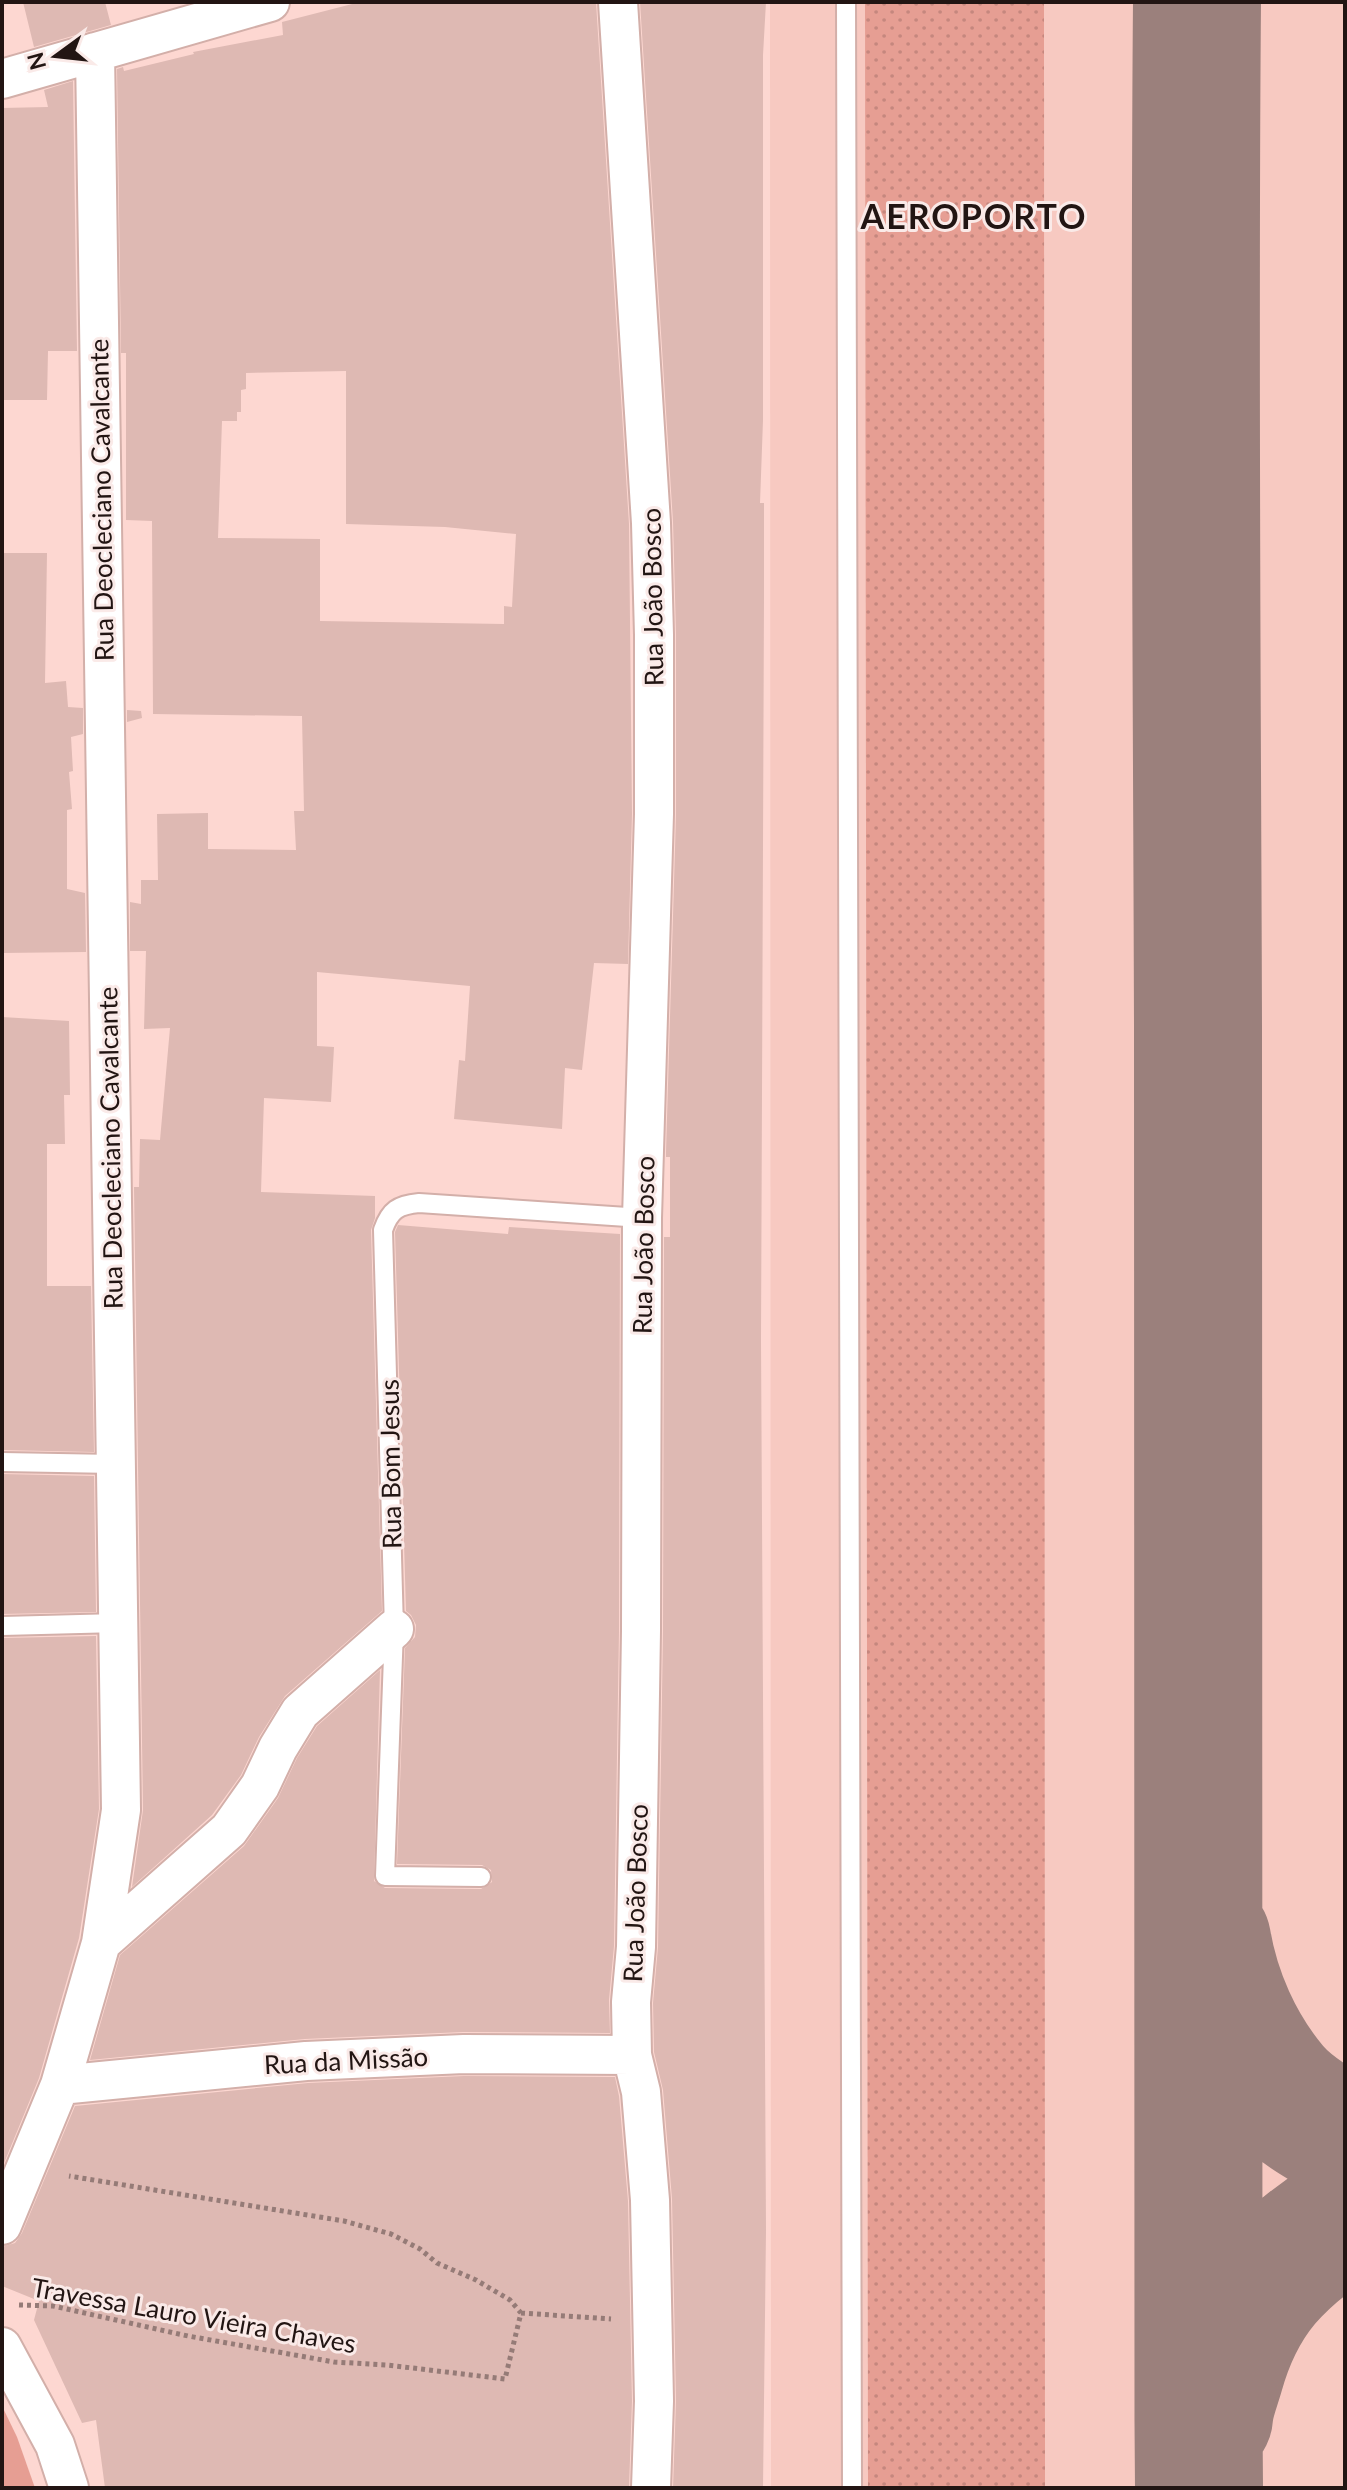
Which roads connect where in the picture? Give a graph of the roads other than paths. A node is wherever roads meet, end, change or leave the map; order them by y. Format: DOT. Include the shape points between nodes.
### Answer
graph roads {
  1 [pos="270,2"];
  2 [pos="618,2"];
  3 [pos="846,2"];
  4 [pos="95,52"];
  5 [pos="2,79"];
  6 [pos="642,1218"];
  7 [pos="2,1462"];
  8 [pos="115,1464"];
  9 [pos="119,1623"];
  10 [pos="2,1626"];
  11 [pos="394,1629"];
  12 [pos="481,1877"];
  13 [pos="101,1943"];
  14 [pos="632,2055"];
  15 [pos="60,2085"];
  16 [pos="2,2225"];
  17 [pos="2,2347"];
  18 [pos="69,2488"];
  19 [pos="651,2488"];
  20 [pos="852,2488"];
  1 -- 4 [label="street"];
  2 -- 6 [label="street, Rua João Bosco" via="654,635"];
  3 -- 20 [label="lane"];
  4 -- 5 [label="street"];
  4 -- 8 [label="street, Rua Deocleciano Cavalcante"];
  6 -- 11 [label="lane, Rua Bom Jesus" via="419,1203 389,1213 383,1230"];
  6 -- 14 [label="street, Rua João Bosco"];
  7 -- 8 [label="lane"];
  8 -- 9 [label="street, Rua Deocleciano Cavalcante"];
  9 -- 10 [label="lane"];
  9 -- 13 [label="street, Rua Deocleciano Cavalcante" via="121,1810"];
  11 -- 12 [label="lane, Rua Bom Jesus" via="385,1876"];
  11 -- 13 [label="street" via="300,1712 229,1830"];
  13 -- 15 [label="street, Rua Deocleciano Cavalcante"];
  14 -- 15 [label="street, Rua da Missão" via="464,2054 306,2061"];
  14 -- 19 [label="street, Rua João Bosco" via="641,2092 650,2200"];
  15 -- 16 [label="street, Rua Deocleciano Cavalcante"];
  17 -- 18 [label="street" via="55,2445"];
}
